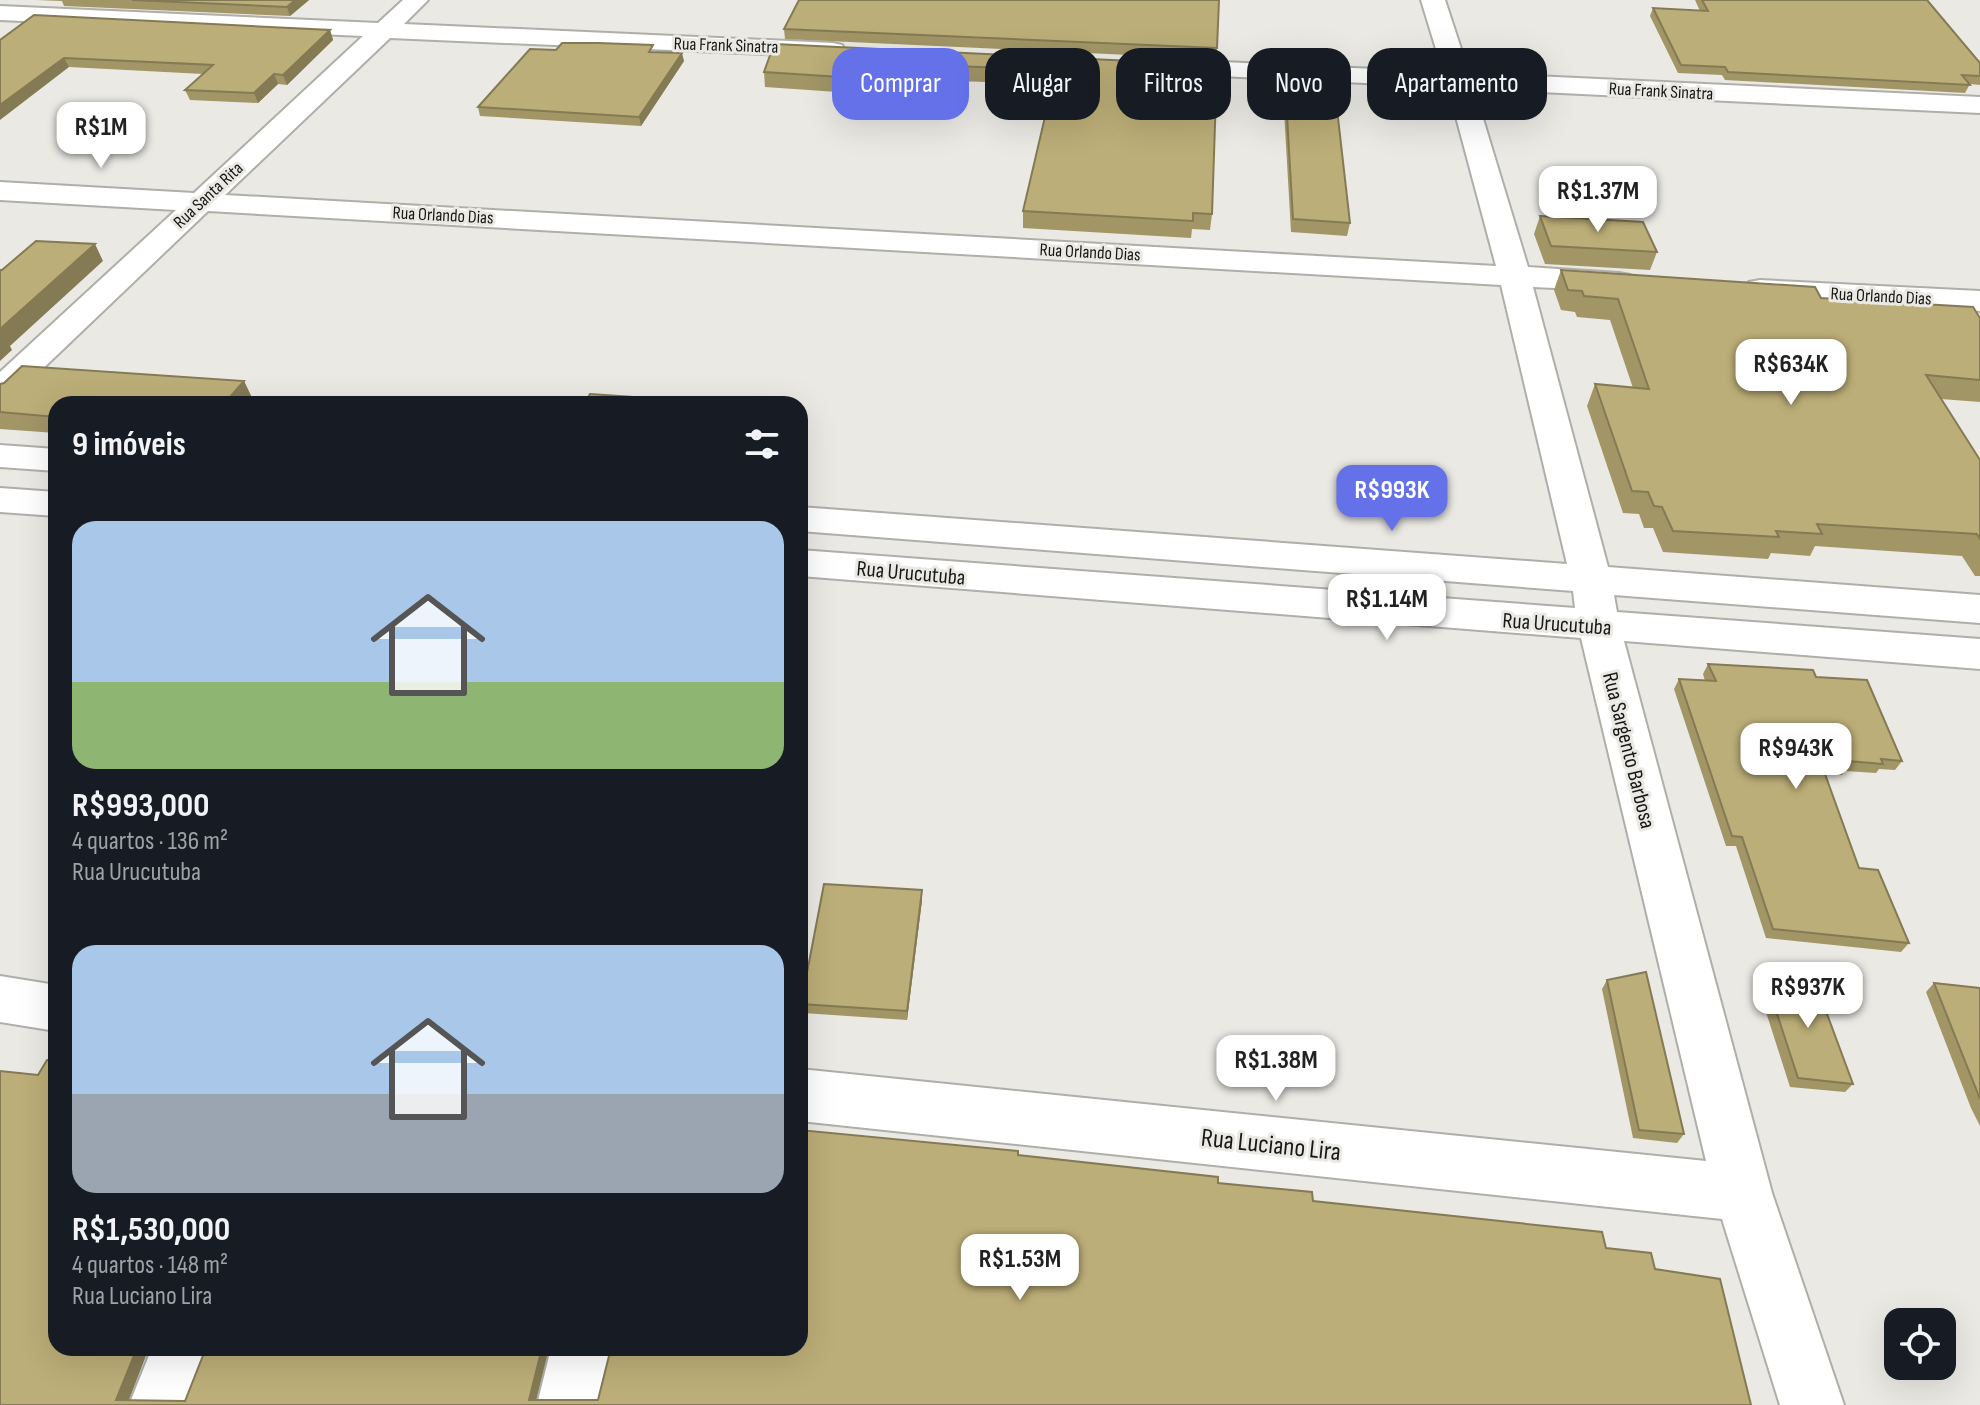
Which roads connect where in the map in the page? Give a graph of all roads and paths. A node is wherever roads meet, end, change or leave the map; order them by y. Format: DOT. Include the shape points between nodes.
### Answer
graph roads {
  1 [pos="416,0"];
  2 [pos="1433,0"];
  3 [pos="0,13"];
  4 [pos="385,31"];
  5 [pos="1449,48"];
  6 [pos="832,50"];
  7 [pos="1231,70"];
  8 [pos="1367,78"];
  9 [pos="1547,87"];
  10 [pos="1980,105"];
  11 [pos="1471,120"];
  12 [pos="0,191"];
  13 [pos="200,202"];
  14 [pos="1515,276"];
  15 [pos="1654,284"];
  16 [pos="1732,288"];
  17 [pos="1980,301"];
  18 [pos="0,391"];
  19 [pos="0,456"];
  20 [pos="48,459"];
  21 [pos="0,500"];
  22 [pos="48,503"];
  23 [pos="808,520"];
  24 [pos="808,563"];
  25 [pos="1595,604"];
  26 [pos="1980,609"];
  27 [pos="1980,654"];
  28 [pos="1,1001"];
  29 [pos="48,1007"];
  30 [pos="808,1096"];
  31 [pos="1743,1193"];
  32 [pos="181,1356"];
  33 [pos="581,1356"];
  34 [pos="161,1405"];
  35 [pos="569,1405"];
  36 [pos="1812,1405"];
  1 -- 4 [label="street, Rua Santa Rita"];
  2 -- 5 [label="street, Rua Sargento Barbosa"];
  3 -- 4 [label="street, Rua Frank Sinatra"];
  4 -- 6 [label="street, Rua Frank Sinatra"];
  4 -- 13 [label="street, Rua Santa Rita"];
  7 -- 8 [label="street, Rua Frank Sinatra"];
  9 -- 10 [label="street, Rua Frank Sinatra"];
  11 -- 14 [label="street, Rua Sargento Barbosa"];
  12 -- 13 [label="street, Rua Orlando Dias"];
  13 -- 14 [label="street, Rua Orlando Dias"];
  13 -- 18 [label="street, Rua Santa Rita"];
  14 -- 15 [label="street, Rua Orlando Dias"];
  14 -- 25 [label="street, Rua Sargento Barbosa"];
  16 -- 17 [label="street, Rua Orlando Dias"];
  19 -- 20 [label="street"];
  21 -- 22 [label="street"];
  23 -- 25 [label="street, Rua Urucutuba"];
  24 -- 25 [label="street, Rua Urucutuba"];
  25 -- 26 [label="street, Rua Urucutuba"];
  25 -- 27 [label="street, Rua Urucutuba"];
  25 -- 31 [label="street, Rua Sargento Barbosa"];
  28 -- 29 [label="street"];
  30 -- 31 [label="street, Rua Luciano Lira"];
  31 -- 36 [label="street, Rua Sargento Barbosa"];
  32 -- 34 [label="street"];
  33 -- 35 [label="street"];
}
